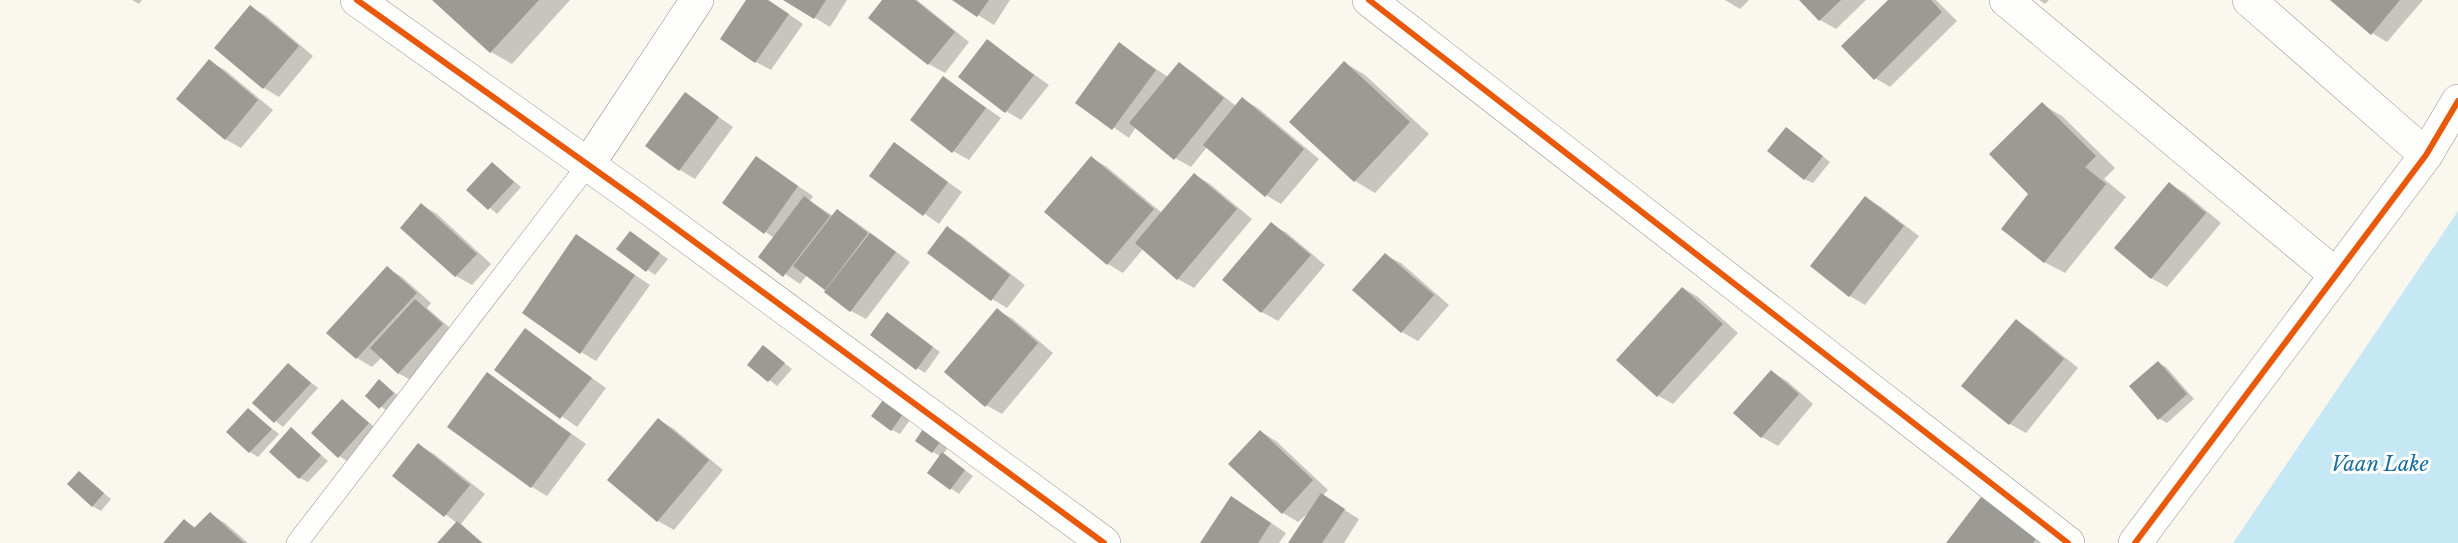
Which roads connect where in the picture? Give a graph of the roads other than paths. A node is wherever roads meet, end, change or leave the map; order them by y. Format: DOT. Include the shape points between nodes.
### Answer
graph roads {
  1 [pos="697,0"];
  2 [pos="1370,0"];
  3 [pos="2006,0"];
  4 [pos="2249,0"];
  5 [pos="365,2"];
  6 [pos="2458,101"];
  7 [pos="2426,155"];
  8 [pos="587,166"];
  9 [pos="2336,275"];
  10 [pos="297,543"];
  11 [pos="1104,543"];
  12 [pos="2068,543"];
  13 [pos="2135,543"];
  1 -- 8 [label="street"];
  2 -- 12 [label="street"];
  3 -- 9 [label="street"];
  4 -- 7 [label="street"];
  5 -- 8 [label="street"];
  6 -- 7 [label="street"];
  7 -- 9 [label="street"];
  8 -- 10 [label="lane"];
  8 -- 11 [label="street"];
  9 -- 13 [label="street"];
}
